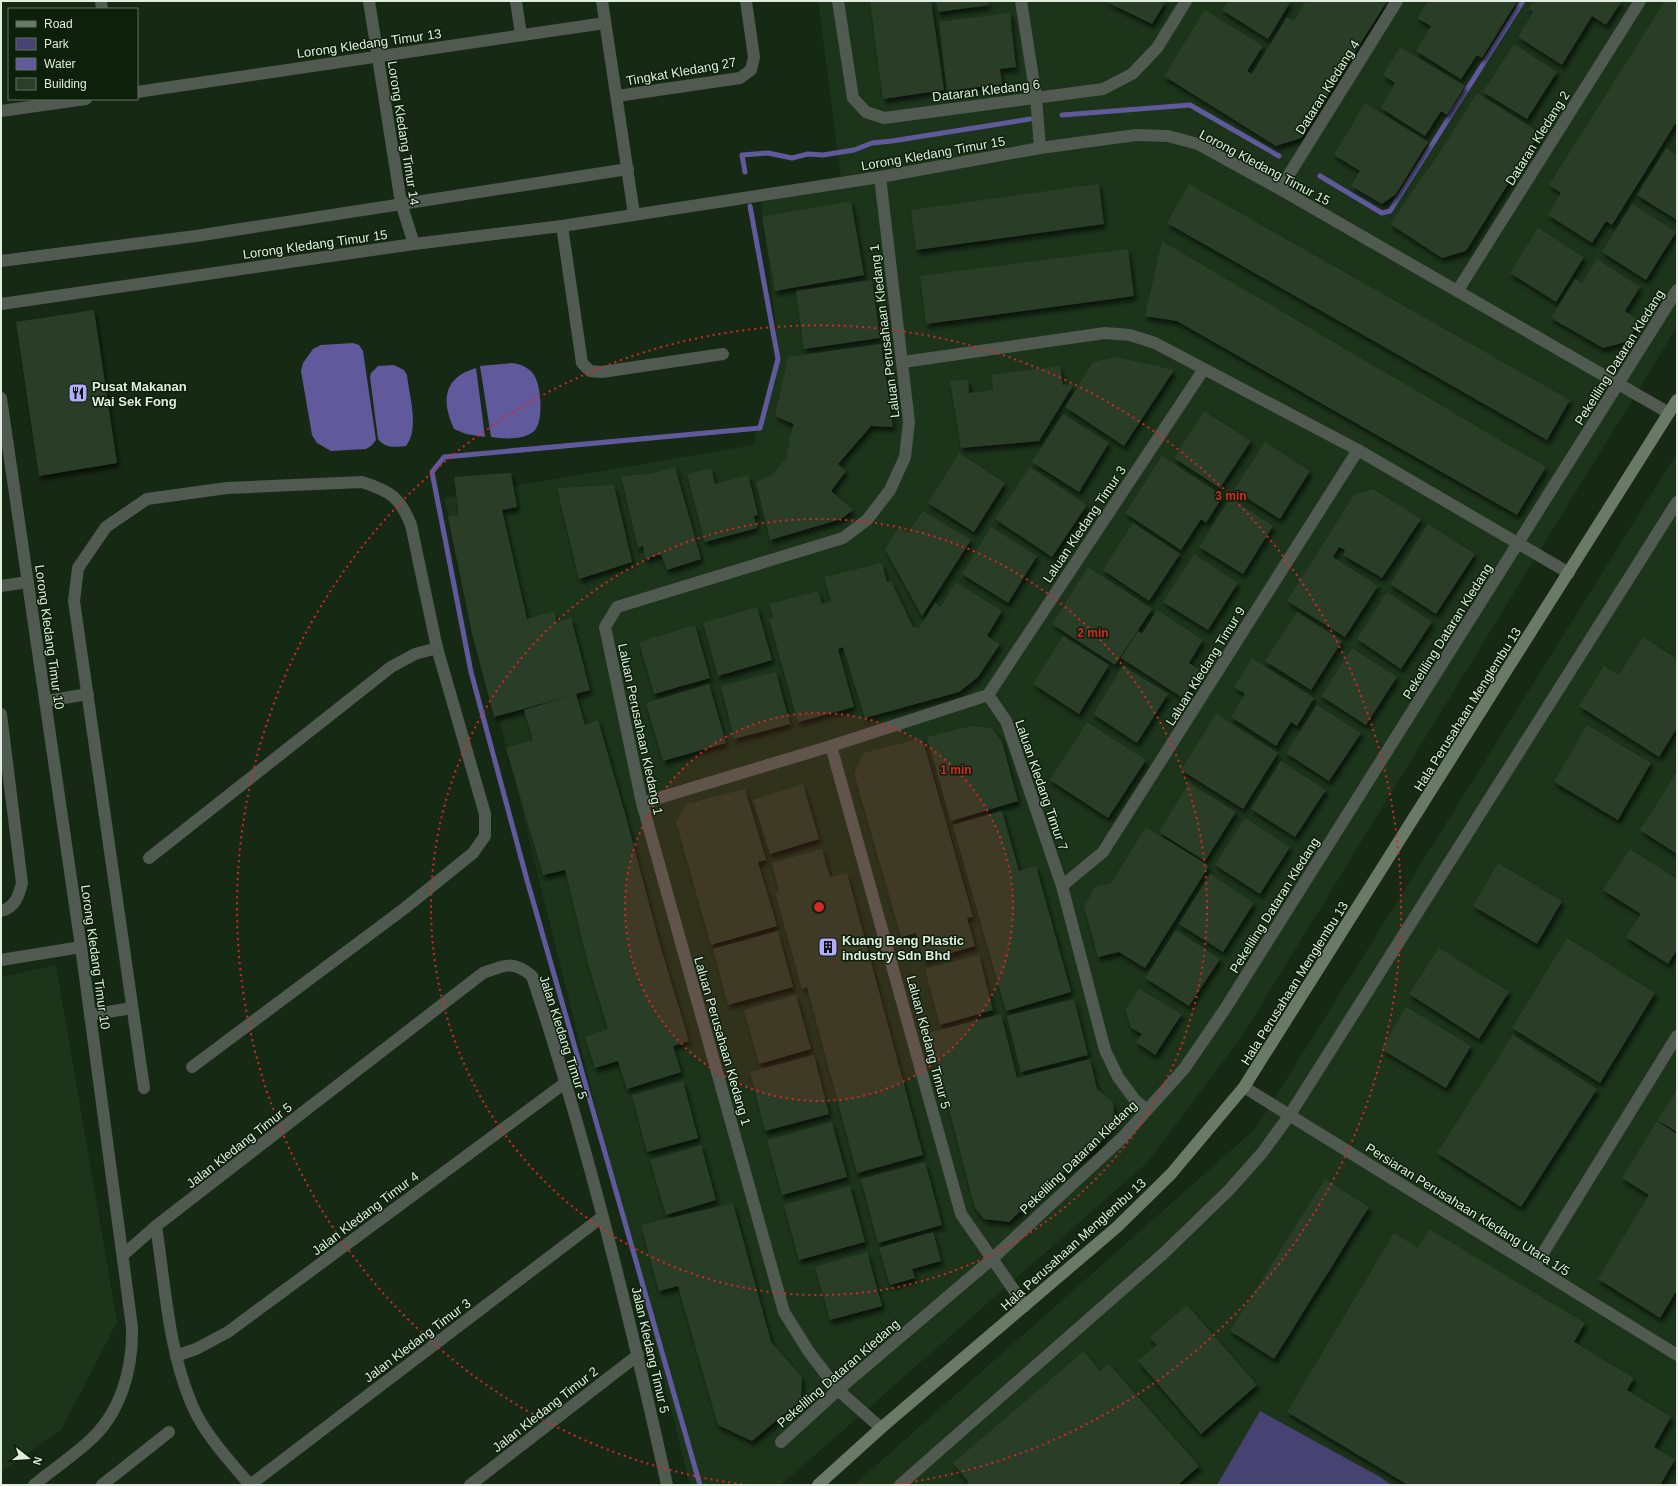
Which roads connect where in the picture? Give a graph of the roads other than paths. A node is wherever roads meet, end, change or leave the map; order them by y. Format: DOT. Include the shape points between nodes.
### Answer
graph roads {
  1 [pos="369,1"];
  2 [pos="516,1"];
  3 [pos="602,1"];
  4 [pos="746,1"];
  5 [pos="838,1"];
  6 [pos="1021,1"];
  7 [pos="1186,1"];
  8 [pos="1397,1"];
  9 [pos="1640,1"];
  10 [pos="605,23"];
  11 [pos="521,36"];
  12 [pos="378,56"];
  13 [pos="138,92"];
  14 [pos="618,96"];
  15 [pos="1036,97"];
  16 [pos="79,100"];
  17 [pos="1,112"];
  18 [pos="1040,148"];
  19 [pos="628,169"];
  20 [pos="880,177"];
  21 [pos="1280,189"];
  22 [pos="401,203"];
  23 [pos="634,214"];
  24 [pos="562,226"];
  25 [pos="414,244"];
  26 [pos="1,261"];
  27 [pos="1458,290"];
  28 [pos="1677,290"];
  29 [pos="1,304"];
  30 [pos="723,354"];
  31 [pos="903,362"];
  32 [pos="1204,369"];
  33 [pos="1618,384"];
  34 [pos="1,398"];
  35 [pos="1677,400"];
  36 [pos="1669,413"];
  37 [pos="1358,450"];
  38 [pos="1677,502"];
  39 [pos="1519,543"];
  40 [pos="1569,573"];
  41 [pos="28,582"];
  42 [pos="1,586"];
  43 [pos="437,648"];
  44 [pos="88,694"];
  45 [pos="988,695"];
  46 [pos="46,701"];
  47 [pos="1,714"];
  48 [pos="831,746"];
  49 [pos="642,804"];
  50 [pos="149,858"];
  51 [pos="1062,886"];
  52 [pos="1,912"];
  53 [pos="81,947"];
  54 [pos="1,960"];
  55 [pos="132,1008"];
  56 [pos="90,1015"];
  57 [pos="1677,1036"];
  58 [pos="192,1067"];
  59 [pos="564,1083"];
  60 [pos="1244,1087"];
  61 [pos="144,1088"];
  62 [pos="1147,1110"];
  63 [pos="1289,1116"];
  64 [pos="602,1217"];
  65 [pos="156,1226"];
  66 [pos="123,1255"];
  67 [pos="992,1259"];
  68 [pos="1535,1266"];
  69 [pos="1025,1306"];
  70 [pos="638,1355"];
  71 [pos="1677,1355"];
  72 [pos="176,1356"];
  73 [pos="838,1390"];
  74 [pos="881,1428"];
  75 [pos="169,1432"];
  76 [pos="781,1442"];
  77 [pos="34,1485"];
  78 [pos="102,1485"];
  79 [pos="250,1485"];
  80 [pos="470,1485"];
  81 [pos="667,1485"];
  82 [pos="818,1485"];
  83 [pos="900,1485"];
  1 -- 12 [label="street, Lorong Kledang Timur 14"];
  2 -- 11 [label="street"];
  3 -- 10 [label="street"];
  4 -- 14 [label="street, Tingkat Kledang 27" via="754,57 751,70 740,78"];
  5 -- 15 [label="street, Dataran Kledang 6" via="853,98 866,112 884,118"];
  6 -- 15 [label="street"];
  7 -- 15 [label="street, Dataran Kledang 6" via="1157,48 1132,74 1104,89"];
  8 -- 21 [label="street, Dataran Kledang 4"];
  9 -- 27 [label="street, Dataran Kledang 2"];
  10 -- 11 [label="street, Lorong Kledang Timur 13"];
  10 -- 14 [label="street"];
  11 -- 12 [label="street, Lorong Kledang Timur 13"];
  12 -- 13 [label="street, Lorong Kledang Timur 13"];
  12 -- 22 [label="street, Lorong Kledang Timur 14"];
  14 -- 19 [label="street"];
  15 -- 18 [label="street"];
  16 -- 17 [label="street"];
  18 -- 20 [label="street, Lorong Kledang Timur 15"];
  18 -- 21 [label="street, Lorong Kledang Timur 15" via="1136,135 1168,136 1198,144"];
  19 -- 22 [label="street, Lorong Kledang Timur 15"];
  19 -- 23 [label="street"];
  20 -- 23 [label="street, Lorong Kledang Timur 15"];
  20 -- 31 [label="street, Laluan Perusahaan Kledang 1"];
  21 -- 27 [label="street, Lorong Kledang Timur 15"];
  22 -- 25 [label="street, Lorong Kledang Timur 14"];
  22 -- 26 [label="street, Lorong Kledang Timur 15" via="196,236"];
  23 -- 24 [label="street, Lorong Kledang Timur 15"];
  24 -- 25 [label="street, Lorong Kledang Timur 15"];
  24 -- 30 [label="street" via="582,363 590,371 602,372"];
  25 -- 29 [label="street, Lorong Kledang Timur 15"];
  27 -- 33 [label="street, Lorong Kledang Timur 15"];
  28 -- 33 [label="street, Pekeliling Dataran Kledang"];
  31 -- 32 [label="street" via="1105,333 1130,335 1155,343"];
  31 -- 49 [label="street, Laluan Perusahaan Kledang 1" via="909,422 904,457 890,490 867,520 843,538 617,607 605,627"];
  32 -- 37 [label="street"];
  32 -- 45 [label="street, Laluan Kledang Timur 3"];
  33 -- 36 [label="street, Lorong Kledang Timur 15"];
  33 -- 39 [label="street, Pekeliling Dataran Kledang"];
  34 -- 41 [label="street, Lorong Kledang Timur 10"];
  35 -- 36 [label="street, Hala Perusahaan Menglembu 13"];
  36 -- 40 [label="street, Hala Perusahaan Menglembu 13"];
  37 -- 39 [label="street"];
  37 -- 51 [label="street, Laluan Kledang Timur 9" via="1103,852"];
  38 -- 63 [label="street"];
  39 -- 40 [label="street"];
  39 -- 62 [label="street, Pekeliling Dataran Kledang" via="1204,1042 1184,1069"];
  40 -- 60 [label="street, Hala Perusahaan Menglembu 13"];
  41 -- 42 [label="street"];
  41 -- 46 [label="street, Lorong Kledang Timur 10"];
  43 -- 44 [label="street" via="411,525 404,508 394,496 362,482 227,488 147,499 106,528 78,568 74,601"];
  43 -- 50 [label="street" via="415,654 392,667"];
  43 -- 58 [label="street" via="485,814 485,836 473,853 405,908"];
  44 -- 46 [label="street"];
  44 -- 55 [label="street"];
  45 -- 48 [label="street"];
  45 -- 51 [label="street, Laluan Kledang Timur 7" via="1006,721"];
  46 -- 53 [label="street, Lorong Kledang Timur 10"];
  47 -- 52 [label="street" via="22,883 18,899"];
  48 -- 49 [label="street"];
  48 -- 67 [label="street, Laluan Kledang Timur 5" via="961,1214"];
  49 -- 73 [label="street, Laluan Perusahaan Kledang 1" via="784,1312 809,1352"];
  51 -- 62 [label="street, Laluan Kledang Timur 7" via="1105,1050 1118,1077 1135,1100"];
  53 -- 54 [label="street"];
  53 -- 56 [label="street, Lorong Kledang Timur 10"];
  55 -- 56 [label="street"];
  55 -- 61 [label="street"];
  56 -- 66 [label="street, Lorong Kledang Timur 10"];
  57 -- 68 [label="street"];
  59 -- 64 [label="street, Jalan Kledang Timur 5"];
  59 -- 65 [label="street, Jalan Kledang Timur 5" via="532,976 520,966 504,965 483,973"];
  59 -- 72 [label="street, Jalan Kledang Timur 4" via="228,1332 196,1349"];
  60 -- 63 [label="street, Persiaran Perusahaan Kledang Utara 1/5"];
  60 -- 69 [label="street, Hala Perusahaan Menglembu 13" via="1171,1174 1116,1228"];
  62 -- 67 [label="street, Pekeliling Dataran Kledang" via="1122,1138"];
  63 -- 68 [label="street, Persiaran Perusahaan Kledang Utara 1/5"];
  63 -- 83 [label="street" via="1262,1153 1229,1190 1164,1253"];
  64 -- 70 [label="street, Jalan Kledang Timur 5"];
  64 -- 79 [label="street, Jalan Kledang Timur 3"];
  65 -- 66 [label="street, Jalan Kledang Timur 5"];
  65 -- 72 [label="street"];
  66 -- 77 [label="street, Lorong Kledang Timur 10" via="132,1327 132,1350 128,1375 120,1397 107,1420 88,1442"];
  67 -- 69 [label="street, Laluan Kledang Timur 5"];
  67 -- 73 [label="street, Pekeliling Dataran Kledang"];
  68 -- 71 [label="street, Persiaran Perusahaan Kledang Utara 1/5"];
  69 -- 74 [label="street, Hala Perusahaan Menglembu 13"];
  70 -- 80 [label="street, Jalan Kledang Timur 2"];
  70 -- 81 [label="street, Jalan Kledang Timur 5"];
  72 -- 79 [label="street" via="190,1401 205,1430"];
  73 -- 74 [label="street, Laluan Perusahaan Kledang 1"];
  73 -- 76 [label="street, Pekeliling Dataran Kledang"];
  74 -- 82 [label="street, Hala Perusahaan Menglembu 13"];
  75 -- 78 [label="street"];
}
